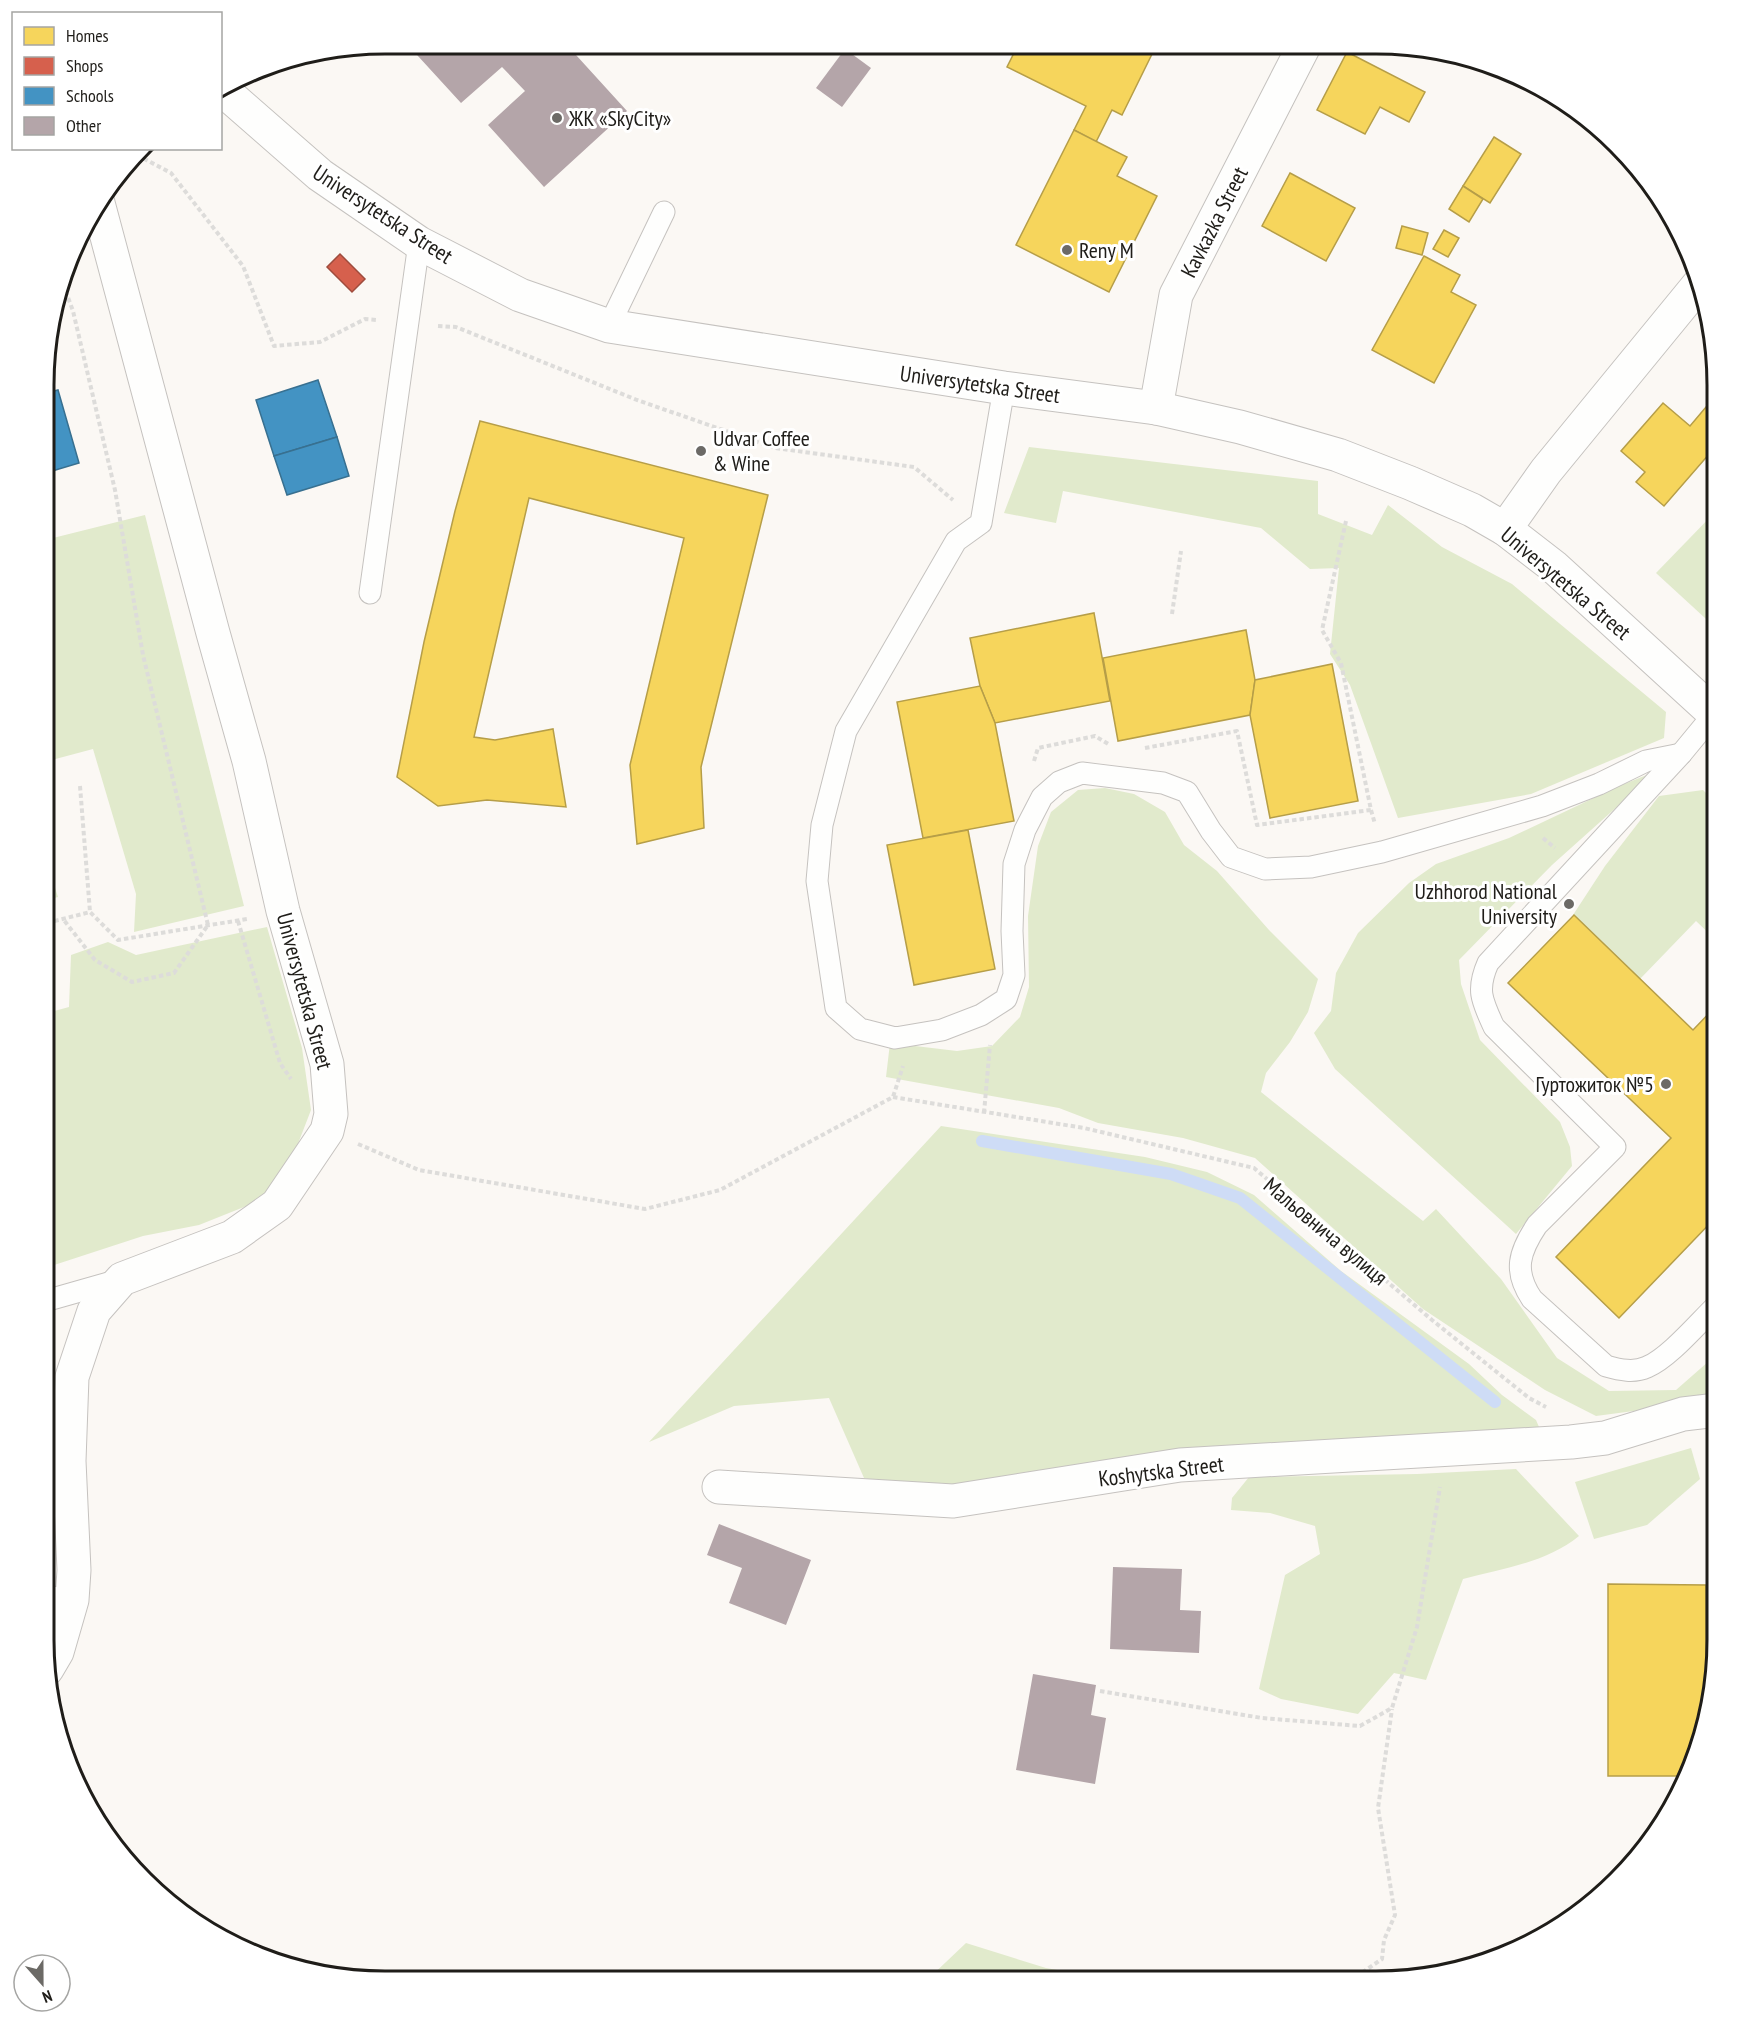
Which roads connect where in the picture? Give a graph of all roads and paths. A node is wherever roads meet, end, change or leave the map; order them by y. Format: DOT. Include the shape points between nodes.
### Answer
graph roads {
  1 [pos="1300,54"];
  2 [pos="227,94"];
  3 [pos="144,159"];
  4 [pos="664,212"];
  5 [pos="101,214"];
  6 [pos="419,243"];
  7 [pos="1694,292"];
  8 [pos="67,294"];
  9 [pos="407,323"];
  10 [pos="609,326"];
  11 [pos="1004,388"];
  12 [pos="1156,408"];
  13 [pos="1346,521"];
  14 [pos="981,523"];
  15 [pos="1505,529"];
  16 [pos="1181,551"];
  17 [pos="370,593"];
  18 [pos="1172,614"];
  19 [pos="1325,614"];
  20 [pos="1707,707"];
  21 [pos="1707,725"];
  22 [pos="1681,754"];
  23 [pos="80,786"];
  24 [pos="1515,814"];
  25 [pos="1577,866"];
  26 [pos="283,911"];
  27 [pos="90,912"];
  28 [pos="63,919"];
  29 [pos="54,921"];
  30 [pos="238,921"];
  31 [pos="208,926"];
  32 [pos="993,1007"];
  33 [pos="293,1082"];
  34 [pos="984,1113"];
  35 [pos="327,1131"];
  36 [pos="122,1279"];
  37 [pos="54,1298"];
  38 [pos="1707,1314"];
  39 [pos="1548,1408"];
  40 [pos="1707,1411"];
  41 [pos="1446,1450"];
  42 [pos="719,1487"];
  43 [pos="58,1598"];
  44 [pos="55,1656"];
  45 [pos="1100,1691"];
  46 [pos="1392,1708"];
  47 [pos="1365,1971"];
  1 -- 12 [label="street, Kavkazka Street" via="1176,295"];
  2 -- 6 [label="street, Universytetska Street" via="320,174"];
  3 -- 9 [label="path" via="171,173 243,266 274,346 320,342 365,319"];
  4 -- 10 [label="lane"];
  5 -- 26 [label="street, Universytetska Street" via="249,761"];
  6 -- 9 [label="lane"];
  6 -- 10 [label="street, Universytetska Street" via="520,295"];
  7 -- 15 [label="street" via="1546,471"];
  8 -- 31 [label="path" via="115,490 143,655"];
  9 -- 14 [label="path" via="456,327 637,400 775,448 914,467"];
  9 -- 17 [label="lane"];
  10 -- 11 [label="street, Universytetska Street"];
  11 -- 12 [label="street, Universytetska Street"];
  11 -- 14 [label="lane"];
  12 -- 15 [label="street, Universytetska Street" via="1338,455 1472,510"];
  13 -- 19 [label="path"];
  14 -- 32 [label="lane" via="956,541 846,730 822,825 817,881 836,1008 860,1029 895,1038 942,1030"];
  15 -- 20 [label="street, Universytetska Street" via="1552,566"];
  16 -- 18 [label="path"];
  21 -- 22 [label="lane"];
  22 -- 24 [label="lane" via="1646,761 1599,784"];
  22 -- 25 [label="lane"];
  23 -- 27 [label="path"];
  24 -- 25 [label="path"];
  24 -- 32 [label="lane" via="1382,852 1311,867 1265,869 1230,858 1187,792 1163,783 1082,773 1059,782 1042,796 1025,830 1014,864 1014,975 1006,999"];
  25 -- 38 [label="lane" via="1488,963 1480,987 1494,1027 1615,1148 1532,1233 1521,1255 1524,1287 1532,1299 1606,1366 1621,1370 1647,1367 1659,1360"];
  26 -- 30 [label="path"];
  26 -- 35 [label="street, Universytetska Street" via="327,1064 331,1114"];
  27 -- 28 [label="path"];
  27 -- 31 [label="path" via="118,940"];
  28 -- 29 [label="path"];
  28 -- 31 [label="path" via="95,960 132,982 174,973"];
  30 -- 31 [label="path"];
  30 -- 33 [label="path" via="280,1063"];
  32 -- 34 [label="path"];
  34 -- 35 [label="path, Мальовнича вулиця" via="892,1097 720,1190 645,1209 419,1170"];
  34 -- 39 [label="path, Мальовнича вулиця" via="1084,1128 1254,1168 1432,1320 1529,1398"];
  35 -- 36 [label="street, Universytetska Street" via="277,1205 232,1237"];
  36 -- 37 [label="lane"];
  36 -- 43 [label="street, Universytetska Street" via="94,1311 72,1377 69,1461 74,1570"];
  40 -- 41 [label="street, Koshytska Street" via="1683,1414 1605,1438"];
  41 -- 42 [label="street, Koshytska Street" via="1180,1465 953,1501"];
  41 -- 46 [label="path" via="1417,1627"];
  43 -- 44 [label="street, Universytetska Street"];
  45 -- 46 [label="path" via="1262,1718 1360,1726"];
  46 -- 47 [label="path" via="1378,1808 1395,1915 1384,1940 1382,1959"];
}
